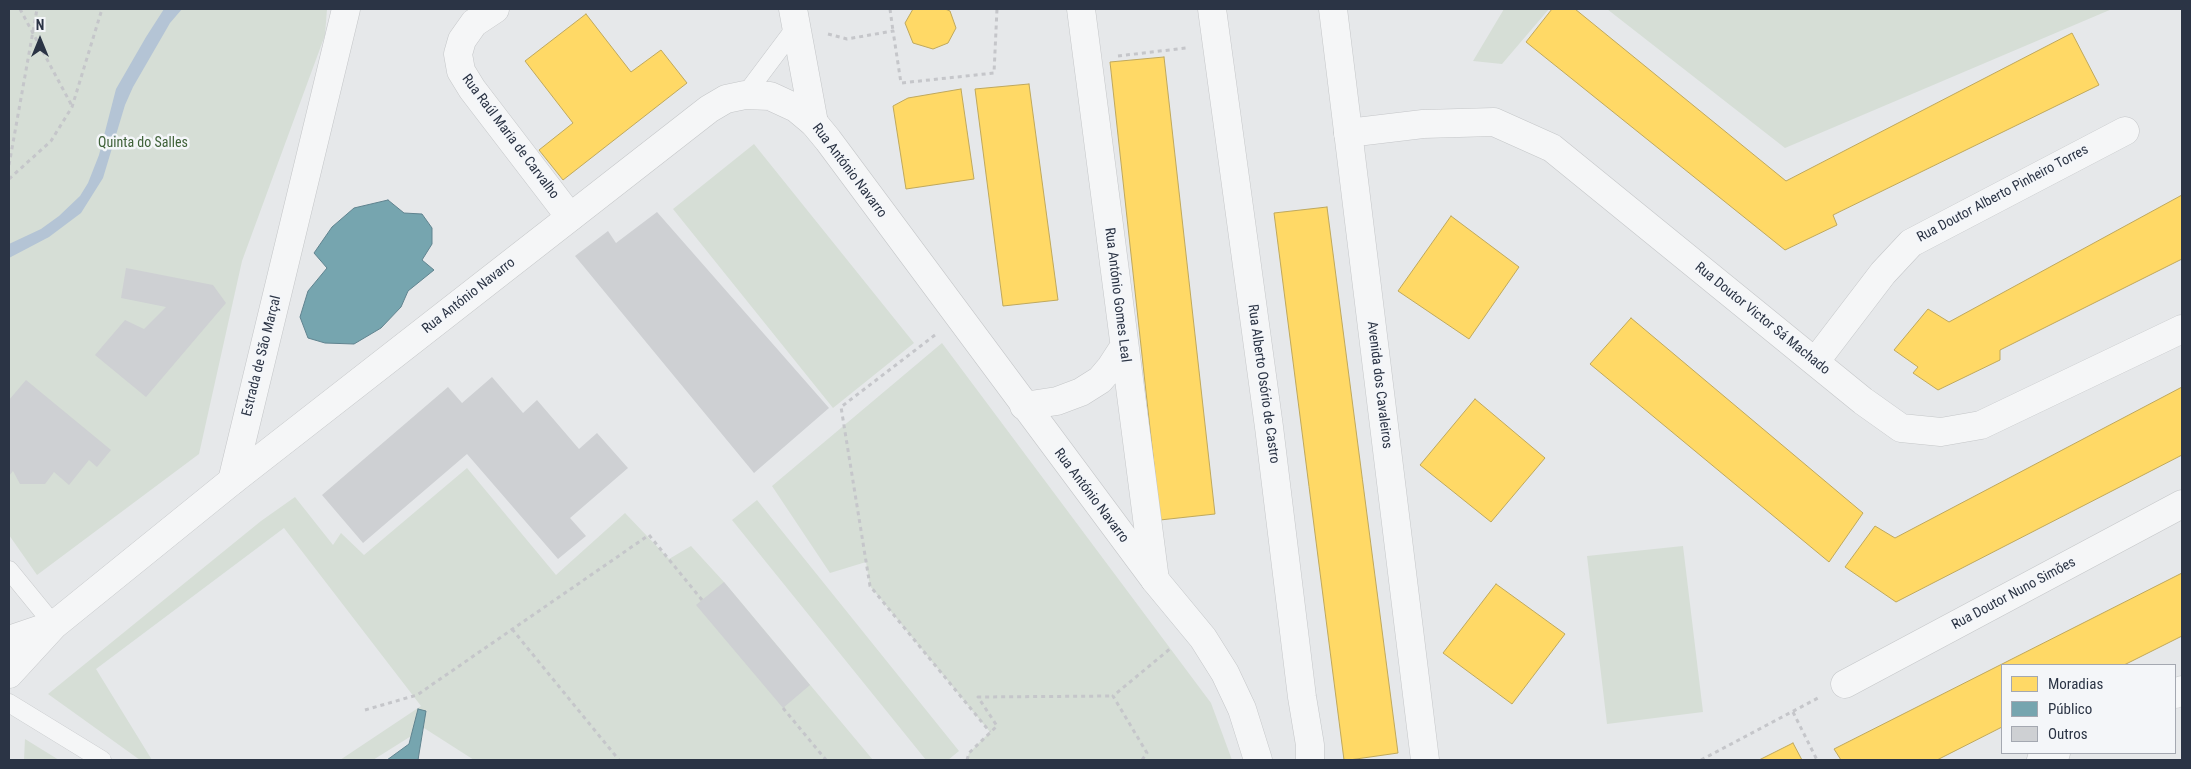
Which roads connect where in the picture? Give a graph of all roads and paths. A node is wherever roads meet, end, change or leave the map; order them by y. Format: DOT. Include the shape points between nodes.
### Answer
graph roads {
  1 [pos="20,9"];
  2 [pos="37,9"];
  3 [pos="102,9"];
  4 [pos="346,9"];
  5 [pos="495,9"];
  6 [pos="890,9"];
  7 [pos="997,9"];
  8 [pos="1082,9"];
  9 [pos="1212,9"];
  10 [pos="1333,9"];
  11 [pos="794,18"];
  12 [pos="33,31"];
  13 [pos="893,31"];
  14 [pos="1217,44"];
  15 [pos="1088,60"];
  16 [pos="745,95"];
  17 [pos="72,107"];
  18 [pos="814,123"];
  19 [pos="2125,131"];
  20 [pos="1348,133"];
  21 [pos="9,165"];
  22 [pos="9,179"];
  23 [pos="570,217"];
  24 [pos="958,317"];
  25 [pos="2182,329"];
  26 [pos="1124,347"];
  27 [pos="1815,362"];
  28 [pos="1024,406"];
  29 [pos="232,481"];
  30 [pos="2182,504"];
  31 [pos="9,570"];
  32 [pos="1155,580"];
  33 [pos="702,600"];
  34 [pos="54,625"];
  35 [pos="1194,628"];
  36 [pos="512,629"];
  37 [pos="9,640"];
  38 [pos="9,674"];
  39 [pos="1845,684"];
  40 [pos="1113,696"];
  41 [pos="9,702"];
  42 [pos="783,708"];
  43 [pos="365,710"];
  44 [pos="1793,712"];
  45 [pos="990,732"];
  46 [pos="2054,754"];
  47 [pos="102,760"];
  48 [pos="619,760"];
  49 [pos="826,760"];
  50 [pos="967,760"];
  51 [pos="1142,760"];
  52 [pos="1258,760"];
  53 [pos="1310,760"];
  54 [pos="1425,760"];
  55 [pos="1701,760"];
  56 [pos="1817,760"];
  57 [pos="2041,760"];
  1 -- 12 [label="path"];
  2 -- 12 [label="path"];
  3 -- 17 [label="path"];
  4 -- 29 [label="street, Estrada de São Marçal"];
  5 -- 23 [label="street, Rua Raúl Maria de Carvalho" via="474,23 462,40 458,54 461,71"];
  6 -- 13 [label="path"];
  7 -- 13 [label="path" via="994,73 901,83"];
  8 -- 15 [label="street, Rua António Gomes Leal"];
  9 -- 14 [label="street, Rua Alberto Osório de Castro"];
  10 -- 20 [label="street, Avenida dos Cavaleiros"];
  11 -- 13 [label="path" via="847,39"];
  11 -- 16 [label="lane"];
  11 -- 18 [label="street"];
  12 -- 17 [label="path"];
  12 -- 21 [label="path"];
  14 -- 15 [label="path"];
  14 -- 53 [label="street, Rua Alberto Osório de Castro"];
  15 -- 26 [label="street, Rua António Gomes Leal"];
  16 -- 18 [label="street, Rua António Navarro" via="770,96 796,108"];
  16 -- 23 [label="street, Rua António Navarro" via="726,99 709,109"];
  17 -- 22 [label="path" via="51,140"];
  18 -- 24 [label="street, Rua António Navarro"];
  19 -- 27 [label="street, Rua Doutor Alberto Pinheiro Torres" via="1911,243 1889,266"];
  20 -- 27 [label="street, Rua Doutor Victor Sá Machado" via="1423,124 1494,122 1552,148"];
  20 -- 54 [label="street, Avenida dos Cavaleiros"];
  23 -- 29 [label="street, Rua António Navarro"];
  24 -- 28 [label="street, Rua António Navarro"];
  24 -- 45 [label="path" via="841,407 870,586"];
  25 -- 27 [label="street, Rua Doutor Victor Sá Machado" via="1982,425 1941,432 1901,428"];
  26 -- 28 [label="street" via="1100,380 1081,392 1057,401"];
  26 -- 32 [label="street, Rua António Gomes Leal"];
  28 -- 32 [label="street, Rua António Navarro"];
  29 -- 34 [label="street"];
  30 -- 39 [label="street, Rua Doutor Nuno Simões"];
  31 -- 34 [label="lane"];
  32 -- 35 [label="street, Rua António Navarro"];
  33 -- 36 [label="path" via="649,535"];
  34 -- 37 [label="street"];
  34 -- 38 [label="street"];
  35 -- 40 [label="path"];
  35 -- 52 [label="street, Rua António Navarro" via="1226,673 1242,709"];
  36 -- 43 [label="path" via="417,695"];
  36 -- 48 [label="path"];
  39 -- 44 [label="path"];
  40 -- 45 [label="path" via="978,697 997,726"];
  40 -- 51 [label="path" via="1147,753"];
  41 -- 47 [label="lane"];
  42 -- 49 [label="path"];
  44 -- 55 [label="path"];
  44 -- 56 [label="path"];
  45 -- 50 [label="path"];
  46 -- 57 [label="street"];
}
